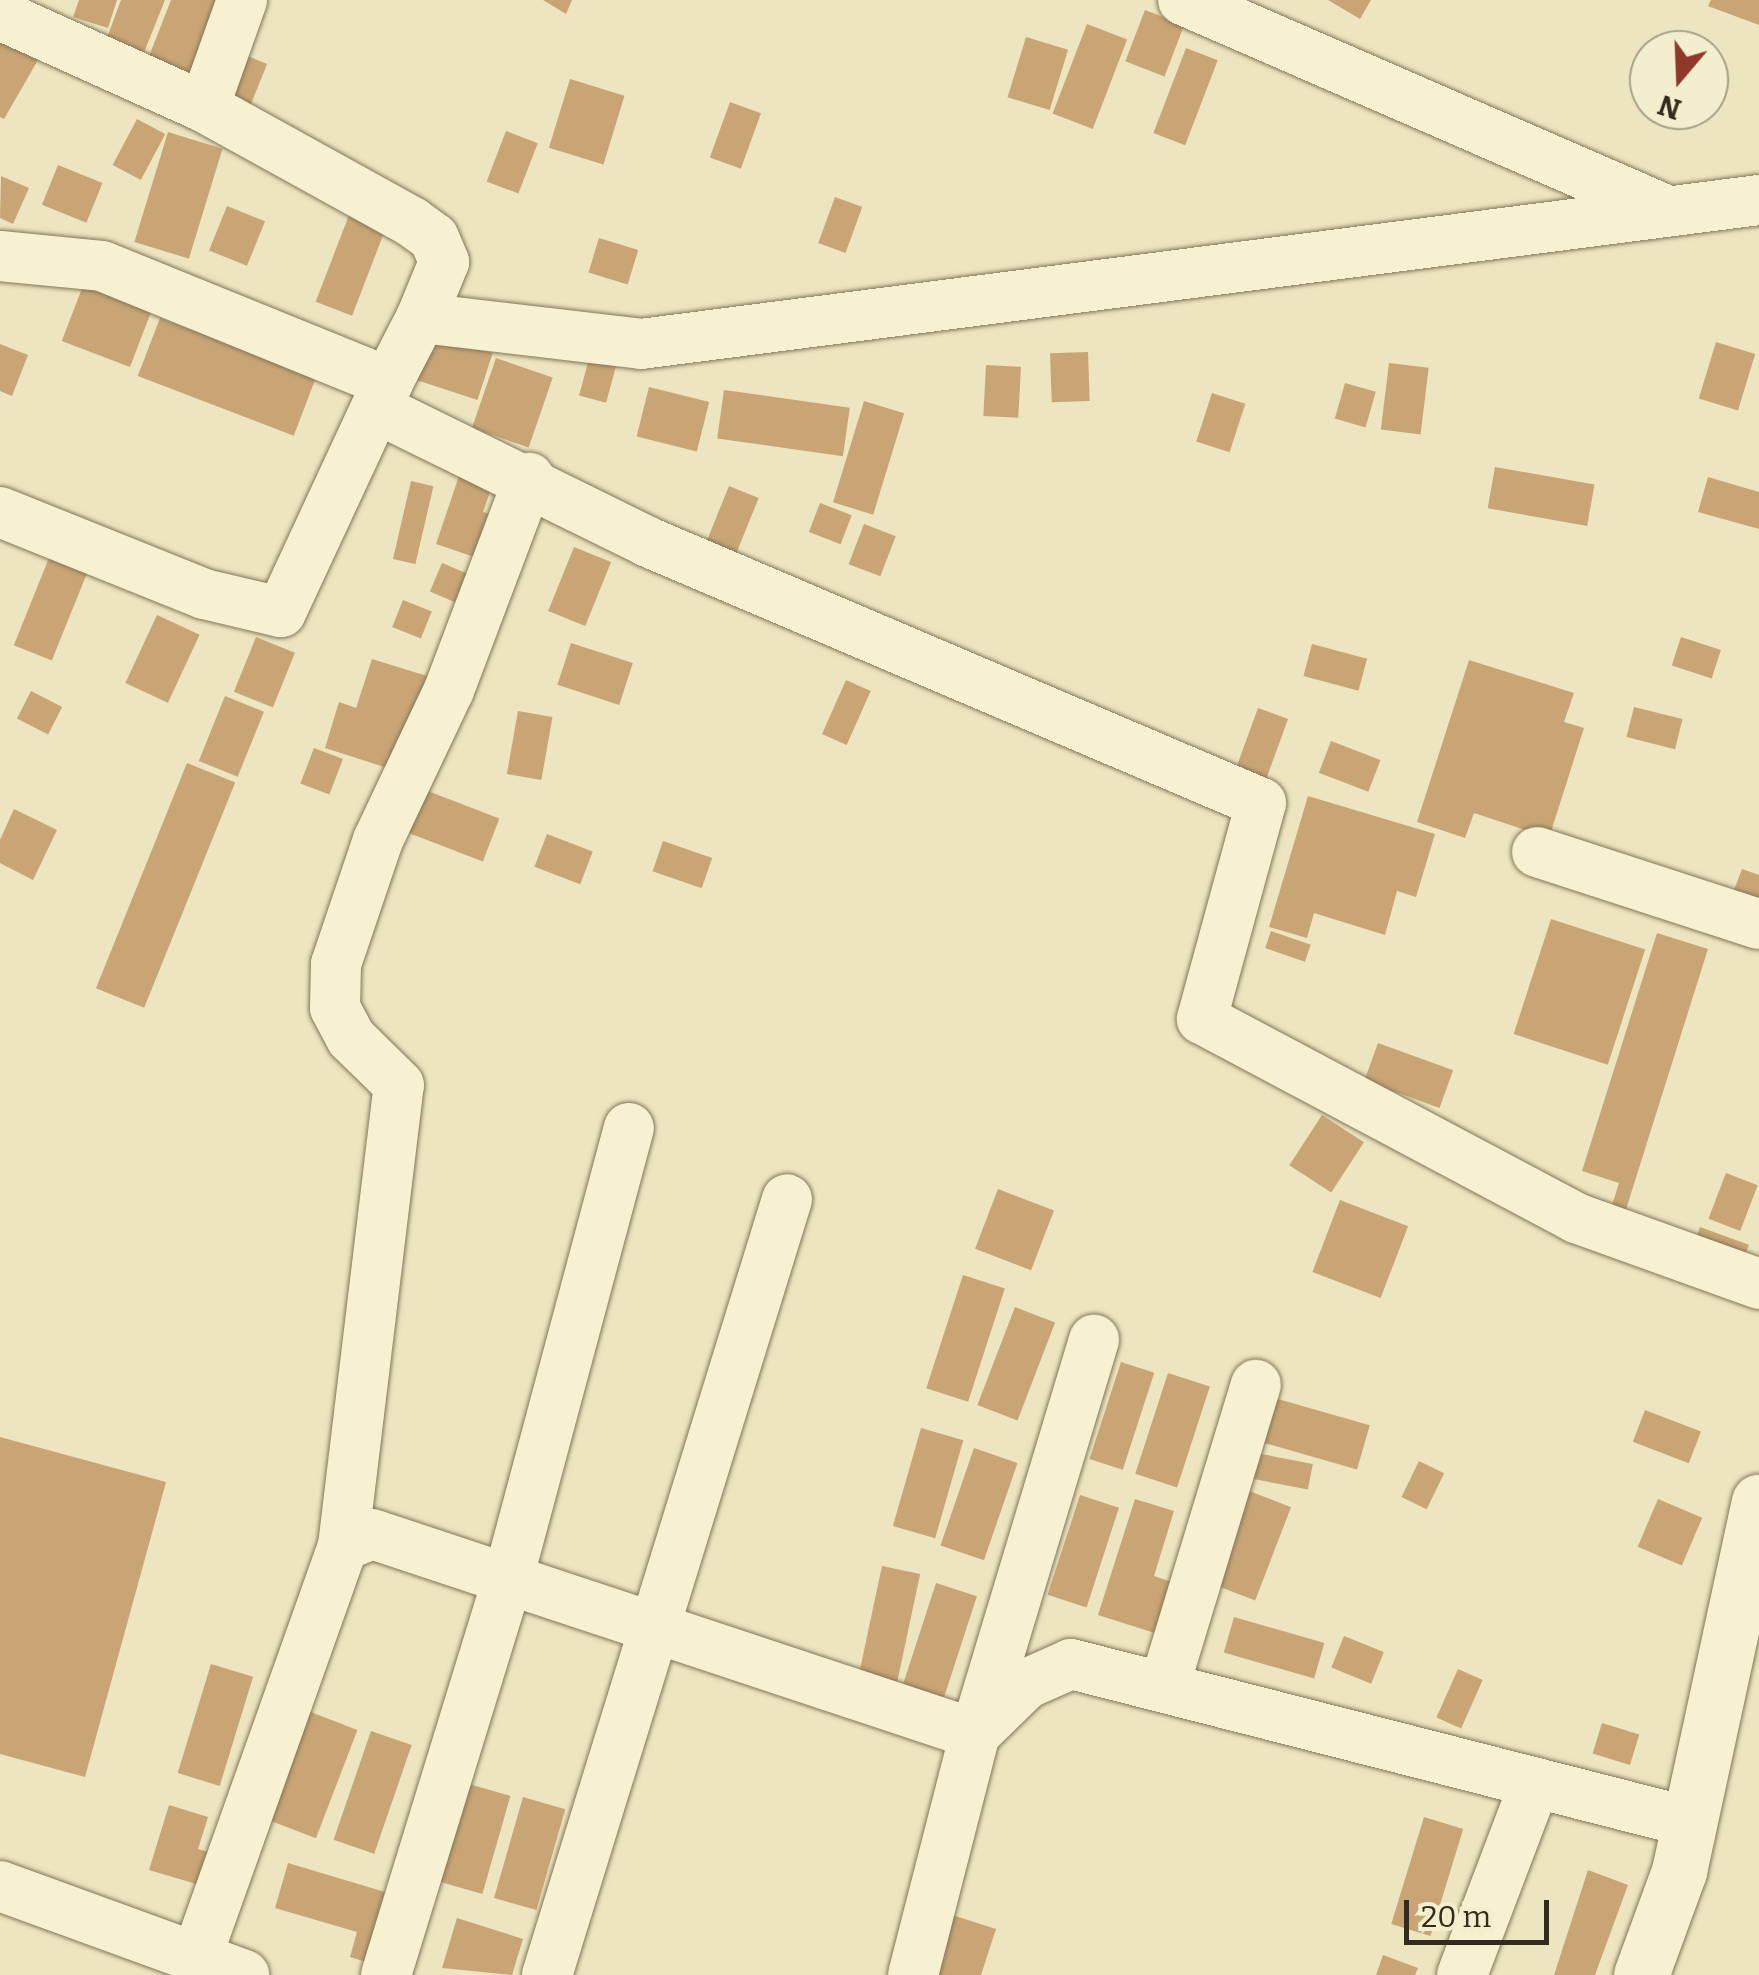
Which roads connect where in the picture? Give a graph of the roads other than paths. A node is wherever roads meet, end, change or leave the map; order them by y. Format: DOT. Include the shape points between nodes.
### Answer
graph roads {
  1 [pos="242,0"];
  2 [pos="1183,0"];
  3 [pos="0,15"];
  4 [pos="204,107"];
  5 [pos="1759,200"];
  6 [pos="1668,211"];
  7 [pos="0,256"];
  8 [pos="421,318"];
  9 [pos="383,396"];
  10 [pos="529,478"];
  11 [pos="0,512"];
  12 [pos="1537,852"];
  13 [pos="1759,924"];
  14 [pos="630,1128"];
  15 [pos="787,1199"];
  16 [pos="1759,1284"];
  17 [pos="1094,1340"];
  18 [pos="1256,1385"];
  19 [pos="1758,1514"];
  20 [pos="343,1546"];
  21 [pos="508,1579"];
  22 [pos="657,1628"];
  23 [pos="1742,1660"];
  24 [pos="1164,1687"];
  25 [pos="975,1734"];
  26 [pos="1535,1783"];
  27 [pos="1689,1822"];
  28 [pos="0,1886"];
  29 [pos="197,1956"];
  30 [pos="244,1975"];
  31 [pos="386,1975"];
  32 [pos="547,1975"];
  33 [pos="913,1975"];
  34 [pos="1462,1975"];
  35 [pos="1641,1975"];
  1 -- 4 [label="street"];
  2 -- 6 [label="street"];
  3 -- 4 [label="street"];
  4 -- 8 [label="street" via="434,238 444,262"];
  5 -- 6 [label="street"];
  6 -- 8 [label="street" via="641,344"];
  7 -- 9 [label="street" via="102,266"];
  8 -- 9 [label="street"];
  9 -- 10 [label="street"];
  9 -- 11 [label="street" via="281,612 204,594"];
  10 -- 16 [label="street" via="648,542 1261,803 1202,1020 1576,1218"];
  10 -- 20 [label="street" via="450,690 378,840 336,964 335,1008 351,1038 399,1086"];
  12 -- 13 [label="street"];
  14 -- 21 [label="street"];
  15 -- 22 [label="street"];
  17 -- 25 [label="street"];
  18 -- 24 [label="street"];
  19 -- 23 [label="street"];
  20 -- 21 [label="street" via="372,1534"];
  20 -- 29 [label="street"];
  21 -- 22 [label="street"];
  21 -- 31 [label="street"];
  22 -- 25 [label="street"];
  22 -- 32 [label="street"];
  23 -- 27 [label="street"];
  24 -- 25 [label="street" via="1071,1664 1026,1684"];
  24 -- 26 [label="street"];
  25 -- 33 [label="street"];
  26 -- 27 [label="street"];
  26 -- 34 [label="street"];
  27 -- 35 [label="street" via="1679,1871"];
  28 -- 29 [label="street"];
  29 -- 30 [label="street"];
}
